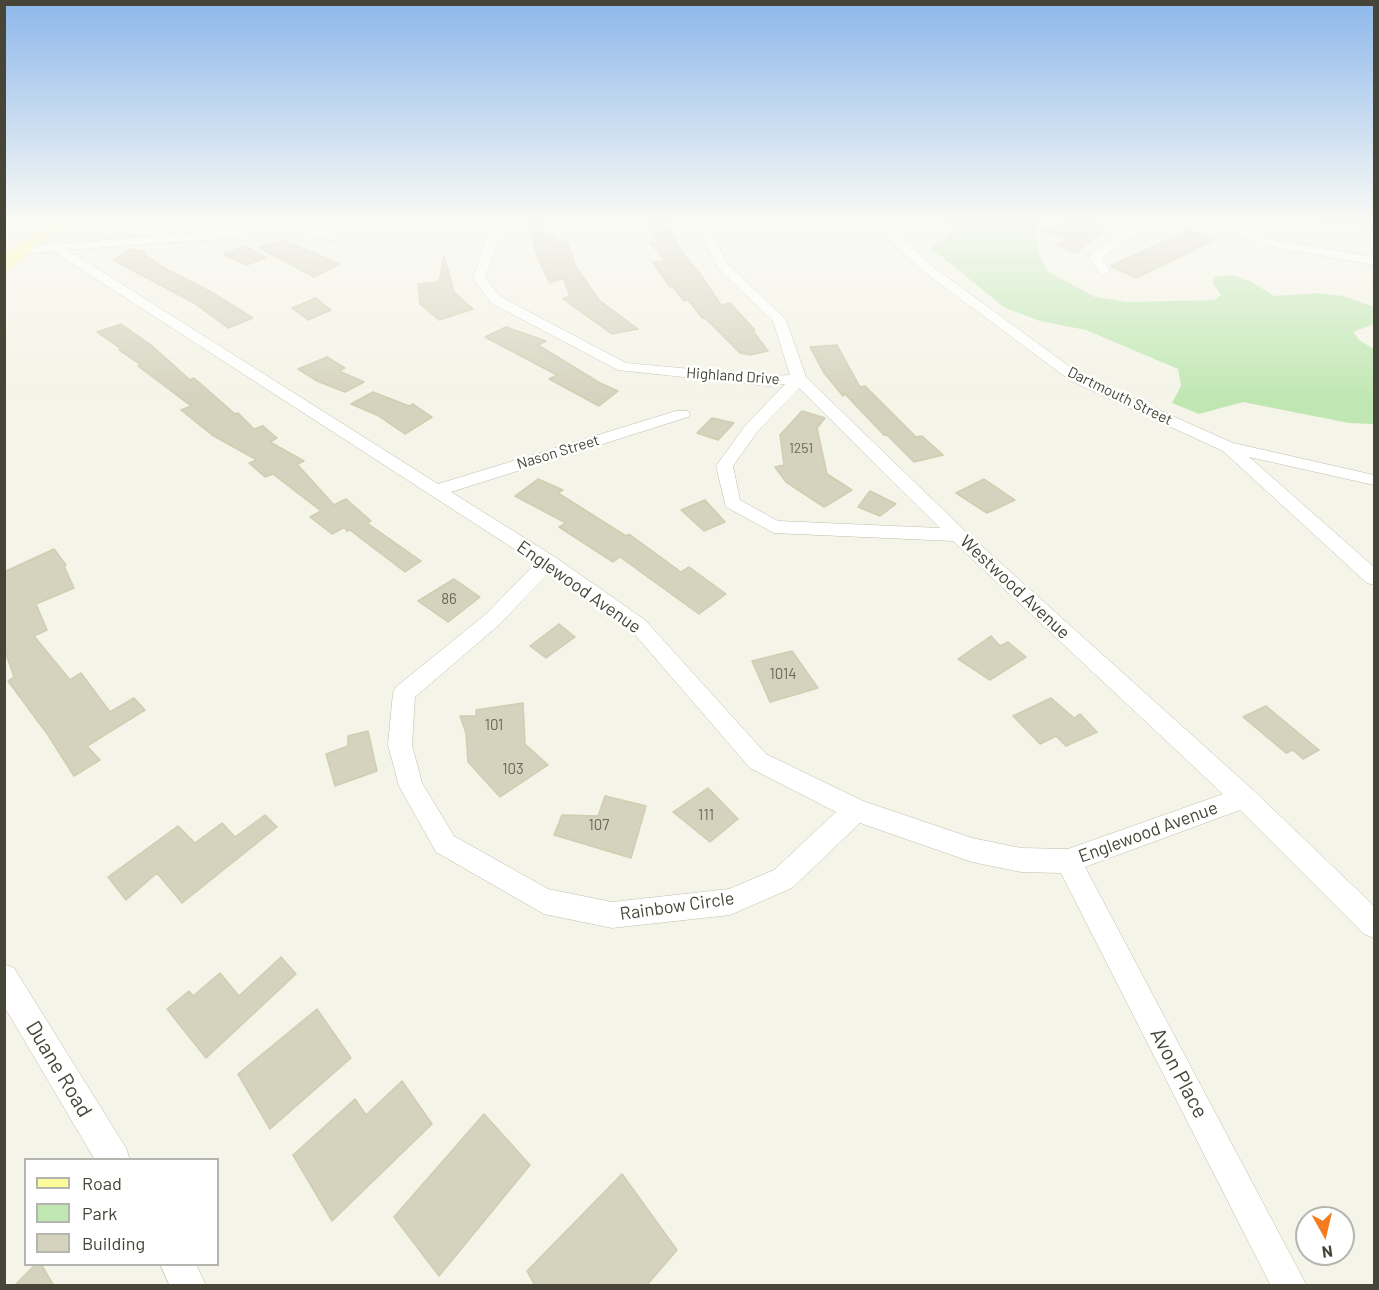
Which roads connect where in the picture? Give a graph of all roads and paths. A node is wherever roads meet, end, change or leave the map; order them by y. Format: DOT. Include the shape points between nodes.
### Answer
graph roads {
  1 [pos="105,279"];
  2 [pos="480,279"];
  3 [pos="737,279"];
  4 [pos="942,279"];
  5 [pos="799,379"];
  6 [pos="682,414"];
  7 [pos="1228,447"];
  8 [pos="1374,480"];
  9 [pos="434,491"];
  10 [pos="958,535"];
  11 [pos="548,562"];
  12 [pos="1374,578"];
  13 [pos="1244,798"];
  14 [pos="856,810"];
  15 [pos="1068,861"];
  16 [pos="1374,924"];
  17 [pos="4,978"];
  18 [pos="113,1158"];
  19 [pos="178,1266"];
  20 [pos="189,1286"];
  21 [pos="1290,1286"];
  1 -- 9 [label="street, Englewood Avenue"];
  2 -- 5 [label="street, Highland Drive" via="496,300 623,367 768,381"];
  3 -- 5 [label="street, Westwood Avenue" via="779,320"];
  4 -- 7 [label="street, Dartmouth Street" via="1076,378"];
  5 -- 10 [label="street, Westwood Avenue"];
  5 -- 10 [label="street, Highland Drive" via="751,429 724,466 732,503 774,527"];
  6 -- 9 [label="street, Nason Street"];
  7 -- 8 [label="street, Dartmouth Street"];
  7 -- 12 [label="street"];
  9 -- 11 [label="street, Englewood Avenue"];
  10 -- 13 [label="street, Westwood Avenue"];
  11 -- 14 [label="street, Englewood Avenue" via="638,625 758,761"];
  11 -- 14 [label="street, Rainbow Circle" via="494,619 404,693 400,745 411,786 445,844 544,901 612,915 730,902 783,879"];
  13 -- 15 [label="street, Englewood Avenue"];
  13 -- 16 [label="street, Westwood Avenue"];
  14 -- 15 [label="street, Englewood Avenue" via="972,850 1021,860"];
  15 -- 21 [label="street, Avon Place"];
  17 -- 18 [label="street, Duane Road"];
  19 -- 20 [label="street"];
}
